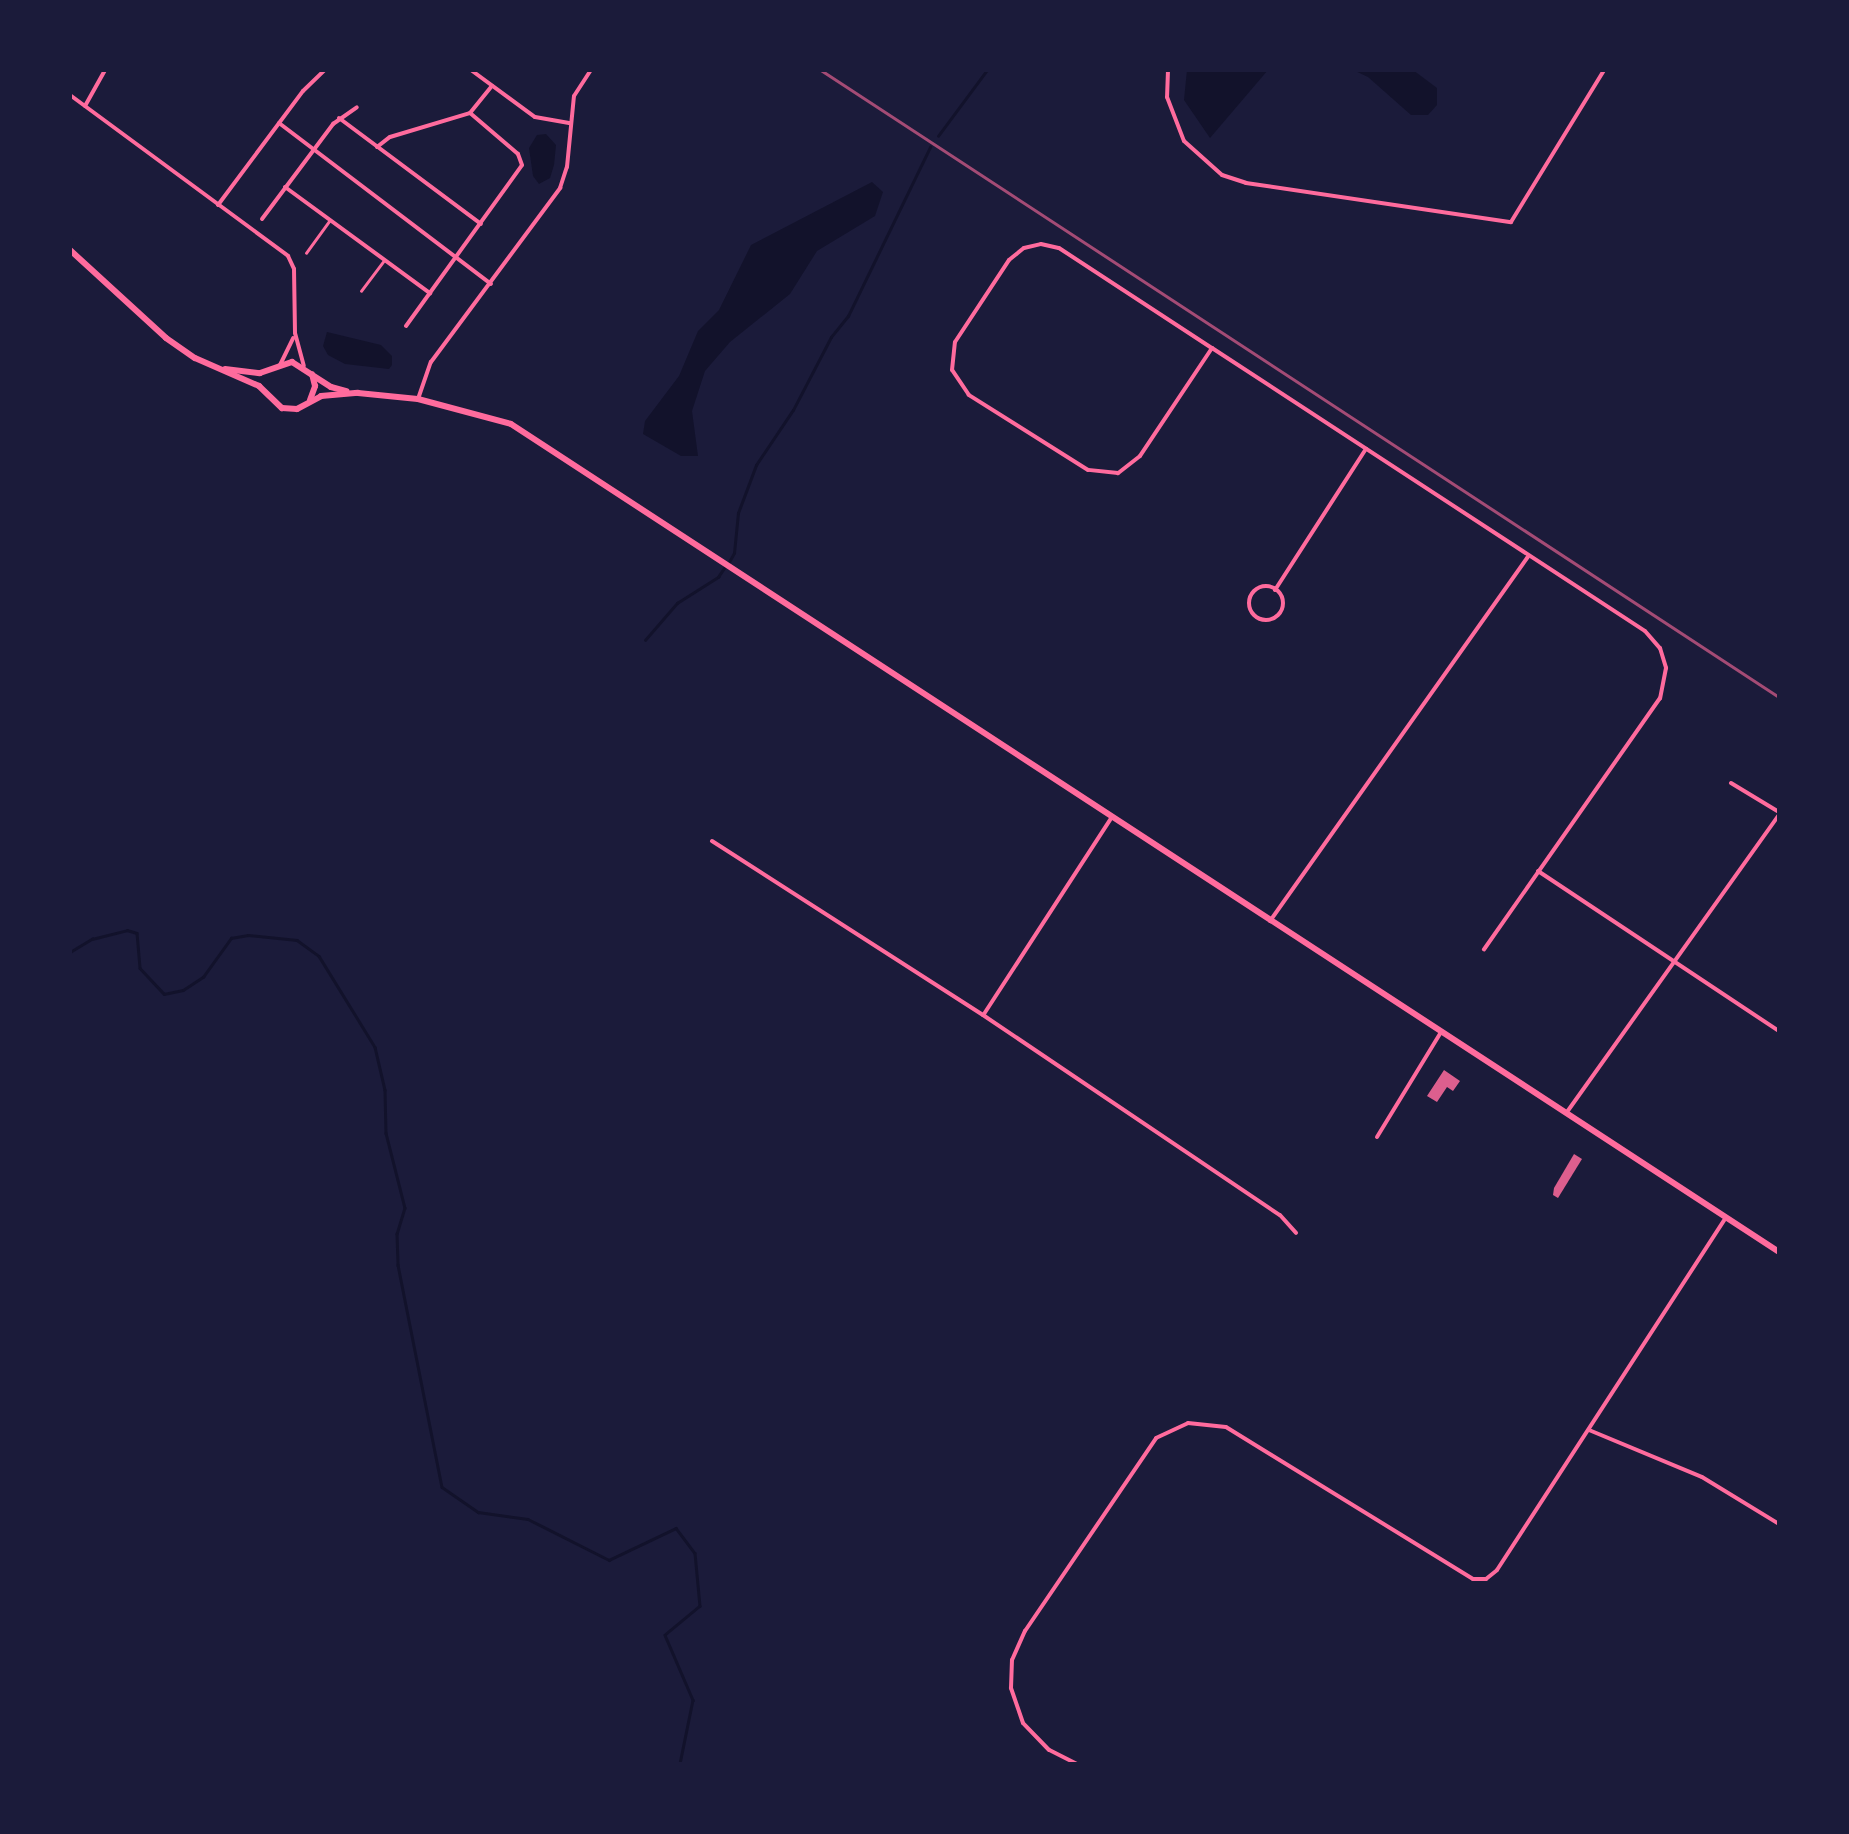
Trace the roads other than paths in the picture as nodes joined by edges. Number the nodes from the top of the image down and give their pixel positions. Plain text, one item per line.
1 (105, 70) edge
2 (325, 70) edge
3 (471, 70) edge
4 (591, 70) edge
5 (1168, 70) edge
6 (1604, 70) edge
7 (492, 86) junction
8 (70, 95) edge
9 (86, 106) junction
10 (357, 107) dead end
11 (470, 113) junction
12 (339, 118) junction
13 (570, 123) junction
14 (279, 124) junction
15 (377, 147) junction
16 (314, 150) junction
17 (286, 188) junction
18 (218, 205) junction
19 (262, 219) dead end
20 (330, 220) junction
21 (481, 224) junction
22 (70, 250) edge
23 (306, 253) dead end
24 (456, 258) junction
25 (385, 260) junction
26 (490, 284) junction
27 (361, 292) dead end
28 (430, 293) junction
29 (406, 326) dead end
30 (295, 333) junction
31 (1212, 348) junction
32 (214, 367) junction
33 (276, 367) junction
34 (307, 368) junction
35 (268, 392) junction
36 (358, 393) junction
37 (418, 399) junction
38 (310, 401) junction
39 (1366, 450) junction
40 (1529, 556) junction
41 (1275, 590) junction
42 (1731, 783) dead end
43 (1779, 814) edge
44 (1112, 817) junction
45 (712, 841) dead end
46 (1538, 871) junction
47 (1270, 920) junction
48 (1484, 949) dead end
49 (1674, 962) junction
50 (983, 1016) junction
51 (1779, 1031) edge
52 (1441, 1032) junction
53 (1566, 1113) junction
54 (1377, 1137) dead end
55 (1726, 1217) junction
56 (1296, 1233) dead end
57 (1779, 1252) edge
58 (1589, 1430) junction
59 (1779, 1524) edge
60 (1076, 1764) edge

1 - 9 street
2 - 14 street
3 - 7 street
4 - 13 street
5 - 6 street
7 - 11 street
7 - 13 street
8 - 9 street
9 - 18 street
10 - 12 street
11 - 15 street
11 - 21 street
12 - 15 street
12 - 16 street
13 - 26 street
14 - 16 street
14 - 18 street
15 - 21 street
16 - 17 street
16 - 24 street
17 - 19 street
17 - 20 street
18 - 30 street
20 - 23 lane
20 - 25 street
21 - 24 street
22 - 32 main road
24 - 26 street
24 - 28 street
25 - 27 lane
25 - 28 street
26 - 37 street
28 - 29 street
30 - 33 street
30 - 34 street
31 - 31 street
31 - 39 street
32 - 33 main road
32 - 35 main road
33 - 34 main road
33 - 35 main road
34 - 36 main road
34 - 38 main road
35 - 38 main road
36 - 37 main road
36 - 38 main road
37 - 44 main road
39 - 40 street
39 - 41 street
40 - 46 street
40 - 47 street
41 - 41 street
42 - 43 street
43 - 49 street
44 - 47 main road
44 - 50 street
45 - 50 street
46 - 48 street
46 - 49 street
47 - 52 main road
49 - 51 street
49 - 53 street
50 - 56 street
52 - 53 main road
52 - 54 street
53 - 55 main road
55 - 57 main road
55 - 58 street
58 - 59 street
58 - 60 street

